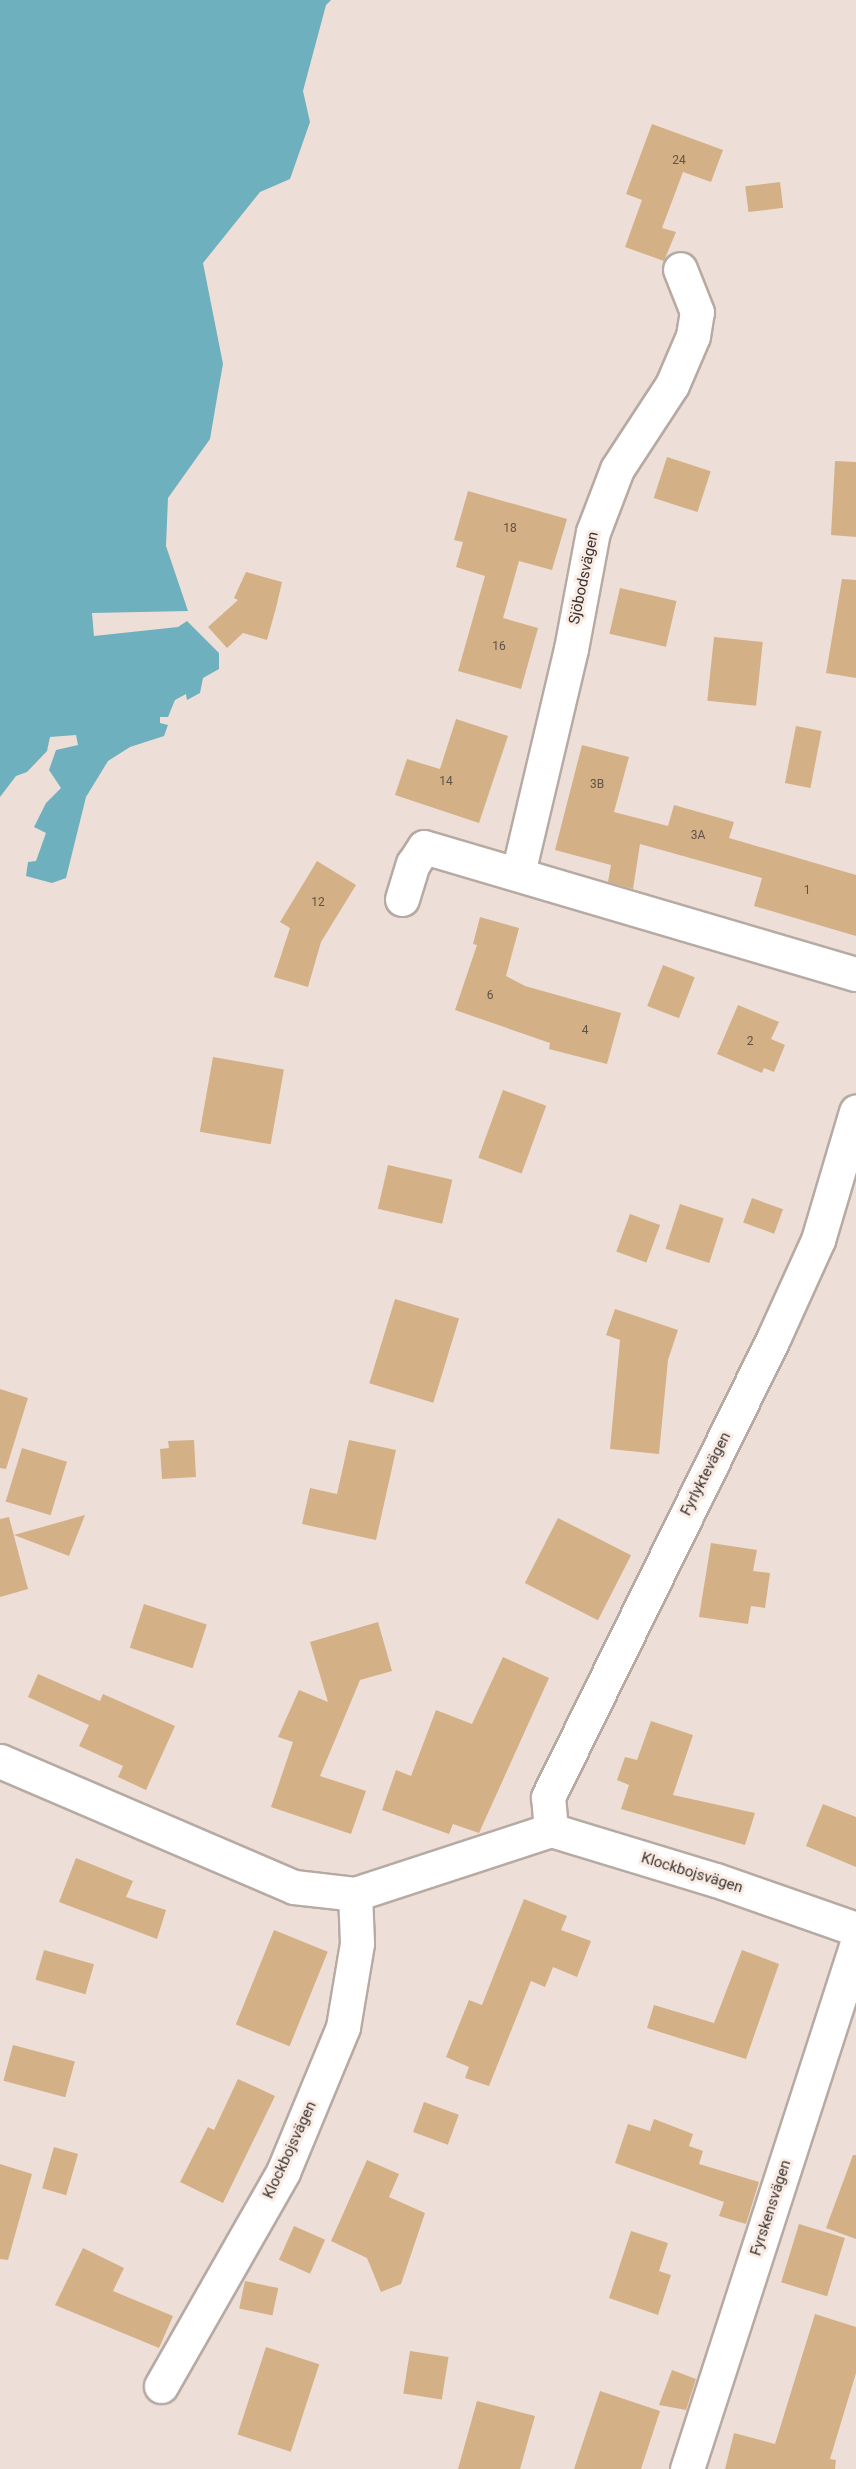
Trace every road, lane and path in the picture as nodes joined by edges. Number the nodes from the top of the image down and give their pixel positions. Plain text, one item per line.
1 (680, 269) dead end
2 (518, 873) junction
3 (402, 899) dead end
4 (856, 974) edge
5 (856, 1112) edge
6 (0, 1761) edge
7 (551, 1830) junction
8 (356, 1894) junction
9 (856, 1929) edge
10 (856, 1946) edge
11 (160, 2386) dead end
12 (687, 2469) edge

1 - 2 street, Sjöbodsvägen
2 - 3 street
2 - 4 street
5 - 7 street, Fyrlyktevägen
6 - 8 street
7 - 8 street
7 - 9 street, Klockbojsvägen
8 - 11 street, Klockbojsvägen
10 - 12 street, Fyrskensvägen

